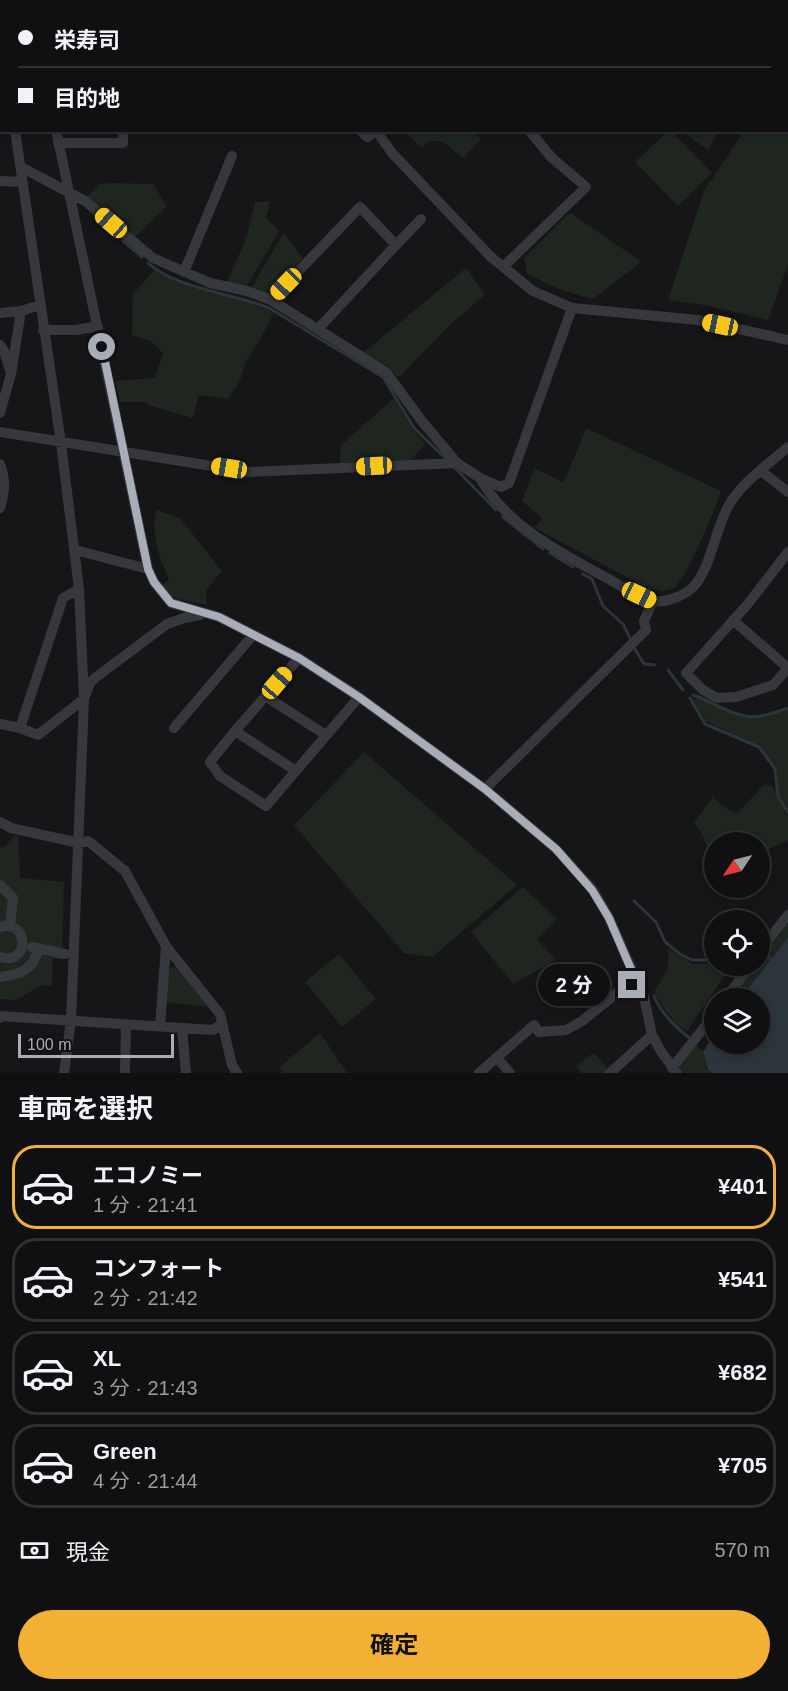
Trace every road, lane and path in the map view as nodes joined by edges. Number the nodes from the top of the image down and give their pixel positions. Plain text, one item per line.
1 (15, 132) edge
2 (56, 132) edge
3 (123, 132) edge
4 (362, 132) edge
5 (374, 132) edge
6 (377, 132) edge
7 (532, 132) edge
8 (58, 143) junction
9 (232, 156) dead end
10 (21, 167) junction
11 (0, 181) edge
12 (22, 182) junction
13 (69, 193) junction
14 (421, 219) dead end
15 (396, 245) junction
16 (503, 267) junction
17 (184, 272) junction
18 (271, 300) junction
19 (40, 305) junction
20 (572, 308) junction
21 (21, 311) junction
22 (0, 314) edge
23 (98, 326) junction
24 (318, 329) junction
25 (43, 330) junction
26 (788, 340) edge
27 (0, 345) edge
28 (11, 374) junction
29 (0, 413) edge
30 (0, 432) edge
31 (61, 443) junction
32 (788, 447) edge
33 (124, 451) junction
34 (457, 463) junction
35 (0, 464) edge
36 (761, 471) junction
37 (480, 478) junction
38 (788, 492) edge
39 (0, 508) edge
40 (75, 550) junction
41 (788, 552) edge
42 (148, 569) junction
43 (79, 589) junction
44 (653, 601) junction
45 (204, 614) junction
46 (733, 620) junction
47 (253, 634) junction
48 (299, 658) junction
49 (788, 668) edge
50 (265, 696) junction
51 (359, 697) junction
52 (84, 699) junction
53 (0, 724) edge
54 (20, 728) junction
55 (174, 728) dead end
56 (235, 731) junction
57 (326, 735) junction
58 (296, 771) junction
59 (485, 789) junction
60 (0, 822) edge
61 (79, 843) junction
62 (0, 885) edge
63 (0, 896) edge
64 (13, 898) junction
65 (788, 915) edge
66 (5, 927) edge
67 (770, 938) edge
68 (23, 945) junction
69 (166, 946) junction
70 (38, 948) junction
71 (65, 954) dead end
72 (0, 957) edge
73 (0, 977) edge
74 (637, 983) junction
75 (0, 1018) edge
76 (71, 1020) junction
77 (222, 1024) junction
78 (126, 1025) junction
79 (160, 1026) junction
80 (182, 1028) junction
81 (704, 1029) edge
82 (652, 1035) junction
83 (497, 1059) junction
84 (675, 1071) edge
85 (64, 1073) edge
86 (125, 1073) edge
87 (186, 1073) edge
88 (237, 1073) edge
89 (479, 1073) edge
90 (510, 1073) edge
91 (610, 1073) edge

1 - 10 street
2 - 8 street
3 - 8 street
4 - 5 street
6 - 16 street
7 - 16 street
8 - 13 street
9 - 17 street
10 - 12 street
10 - 13 street
11 - 12 street
12 - 19 street
13 - 17 street
13 - 23 street
14 - 15 street
15 - 18 street
15 - 24 street
16 - 20 street
17 - 18 street
18 - 24 street
19 - 21 street
19 - 25 street
20 - 26 street
20 - 37 street
21 - 22 street
21 - 28 street
23 - 25 street
23 - 33 street
24 - 34 street
25 - 31 street
27 - 28 street
28 - 29 street
30 - 31 street
31 - 33 street
31 - 40 street
32 - 36 street
33 - 34 street
33 - 42 street
34 - 37 street
35 - 39 street
36 - 38 street
36 - 44 street
37 - 44 street
40 - 42 street
40 - 43 street
41 - 46 street
42 - 45 street
43 - 52 street
43 - 54 street
44 - 59 street
45 - 47 street
45 - 52 street
46 - 49 street
46 - 49 street
47 - 48 street
47 - 55 street
48 - 50 street
48 - 51 street
50 - 56 street
50 - 57 street
51 - 57 street
51 - 59 street
52 - 54 street
52 - 61 street
53 - 54 street
56 - 58 street
56 - 58 street
57 - 58 street
59 - 74 street
60 - 61 street
61 - 69 street
61 - 76 street
62 - 64 street
63 - 64 street
64 - 66 street
65 - 67 street
66 - 68 street
68 - 70 street
68 - 72 street
69 - 77 street
69 - 79 street
70 - 71 street
70 - 73 street
74 - 82 street
74 - 83 street
75 - 76 street
76 - 78 street
76 - 85 street
77 - 80 street
77 - 88 street
78 - 79 street
78 - 86 street
79 - 80 street
80 - 87 street
81 - 84 street
82 - 84 street
82 - 91 street
83 - 89 street
83 - 90 street

